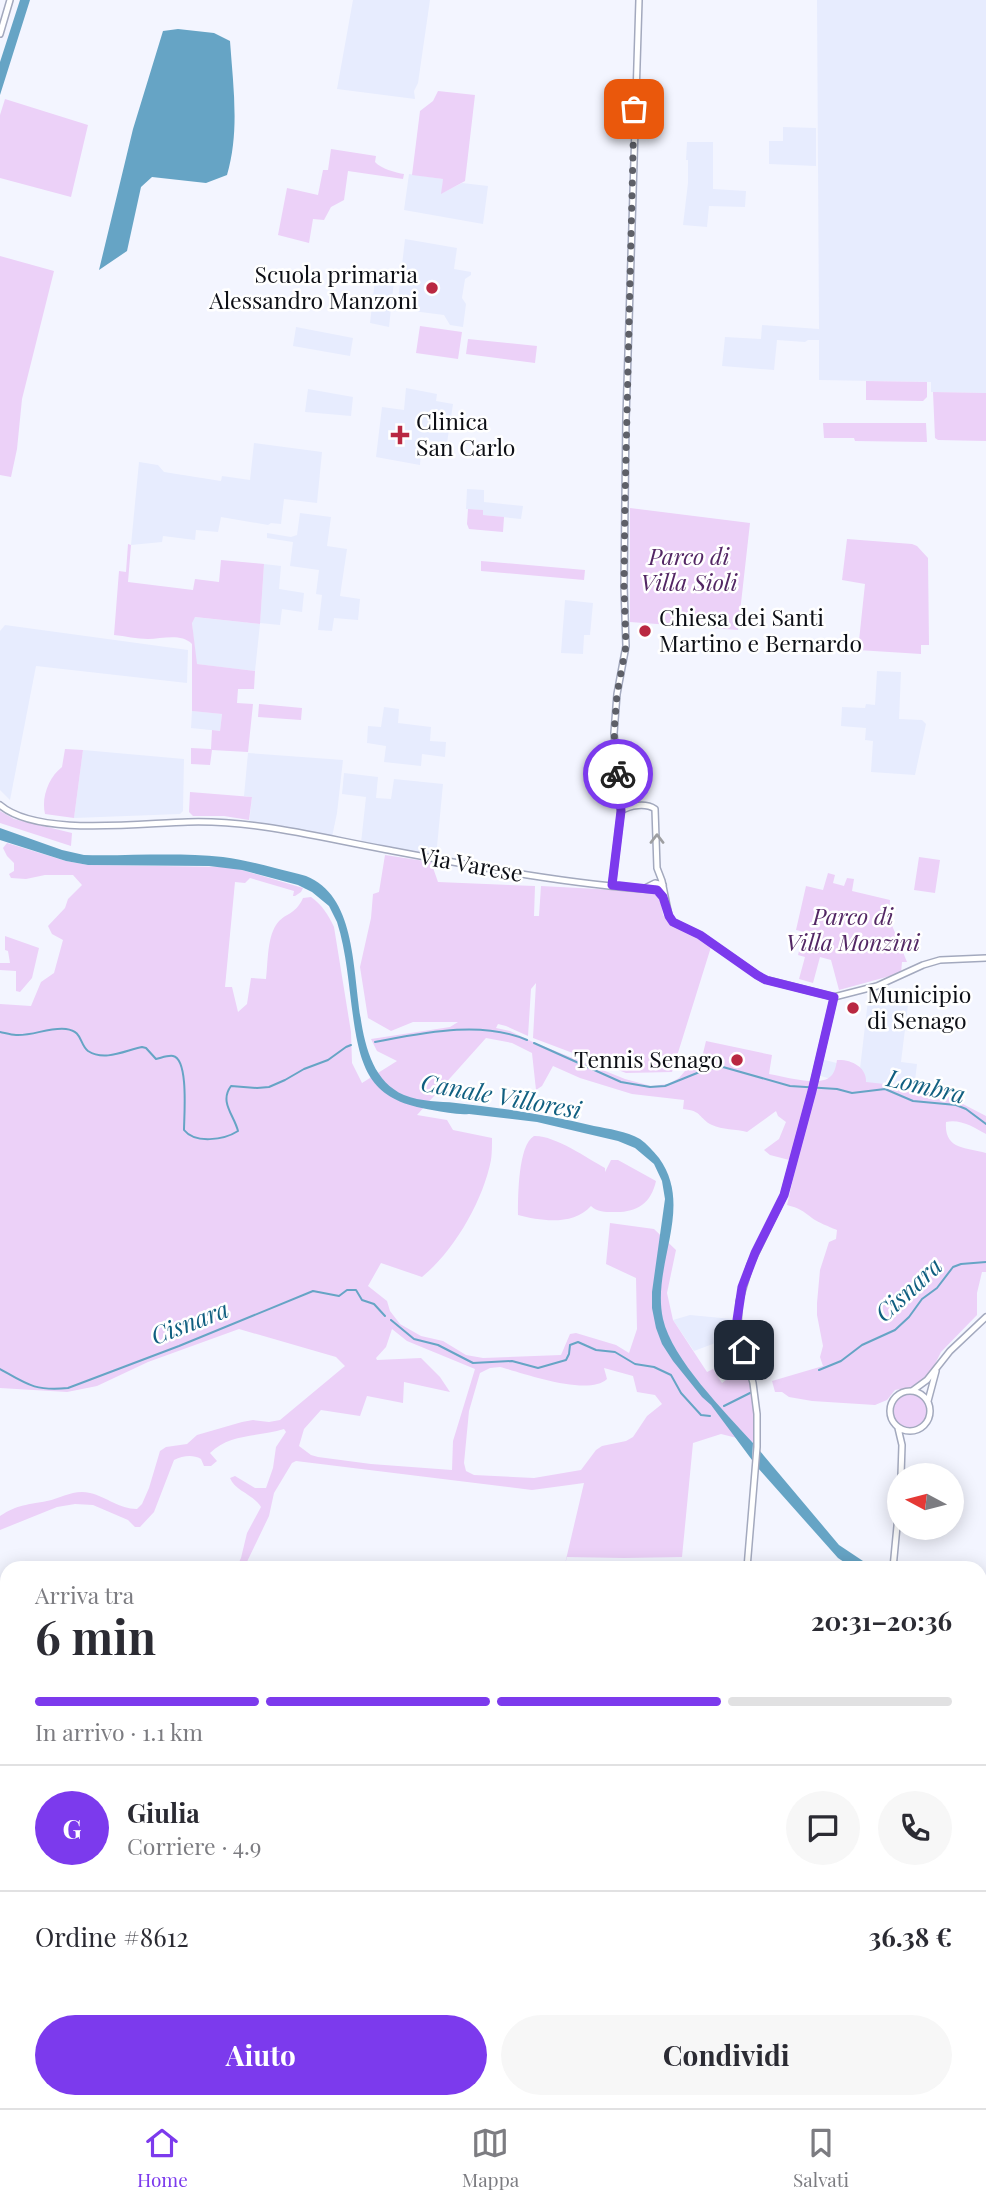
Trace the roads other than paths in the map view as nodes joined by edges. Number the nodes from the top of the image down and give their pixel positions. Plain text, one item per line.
1 (10, 0) edge
2 (639, 0) edge
3 (0, 34) edge
4 (623, 796) junction
5 (0, 805) edge
6 (631, 806) junction
7 (621, 811) junction
8 (612, 885) junction
9 (663, 885) junction
10 (645, 888) junction
11 (657, 890) junction
12 (664, 901) junction
13 (986, 958) edge
14 (834, 997) junction
15 (986, 1317) edge
16 (937, 1368) junction
17 (911, 1391) junction
18 (928, 1401) junction
19 (898, 1427) junction
20 (915, 1431) junction
21 (902, 1453) junction
22 (902, 1463) edge
23 (895, 1540) edge
24 (748, 1561) edge
25 (894, 1561) edge

1 - 3 street
2 - 4 street
4 - 6 street
4 - 7 street
5 - 8 street, Via Varese
6 - 7 street
9 -> 6 street
7 - 8 street
8 - 10 street, Via Varese
9 - 10 street
9 - 11 street
9 - 12 street
10 - 11 street
11 - 12 street
12 - 14 street
13 - 14 street
14 - 24 street
15 - 16 street
16 - 17 street
16 - 18 street
17 - 18 street
17 - 19 street
18 - 20 street
19 - 20 street
19 - 21 street
20 - 21 street
21 - 22 street
23 - 25 street

